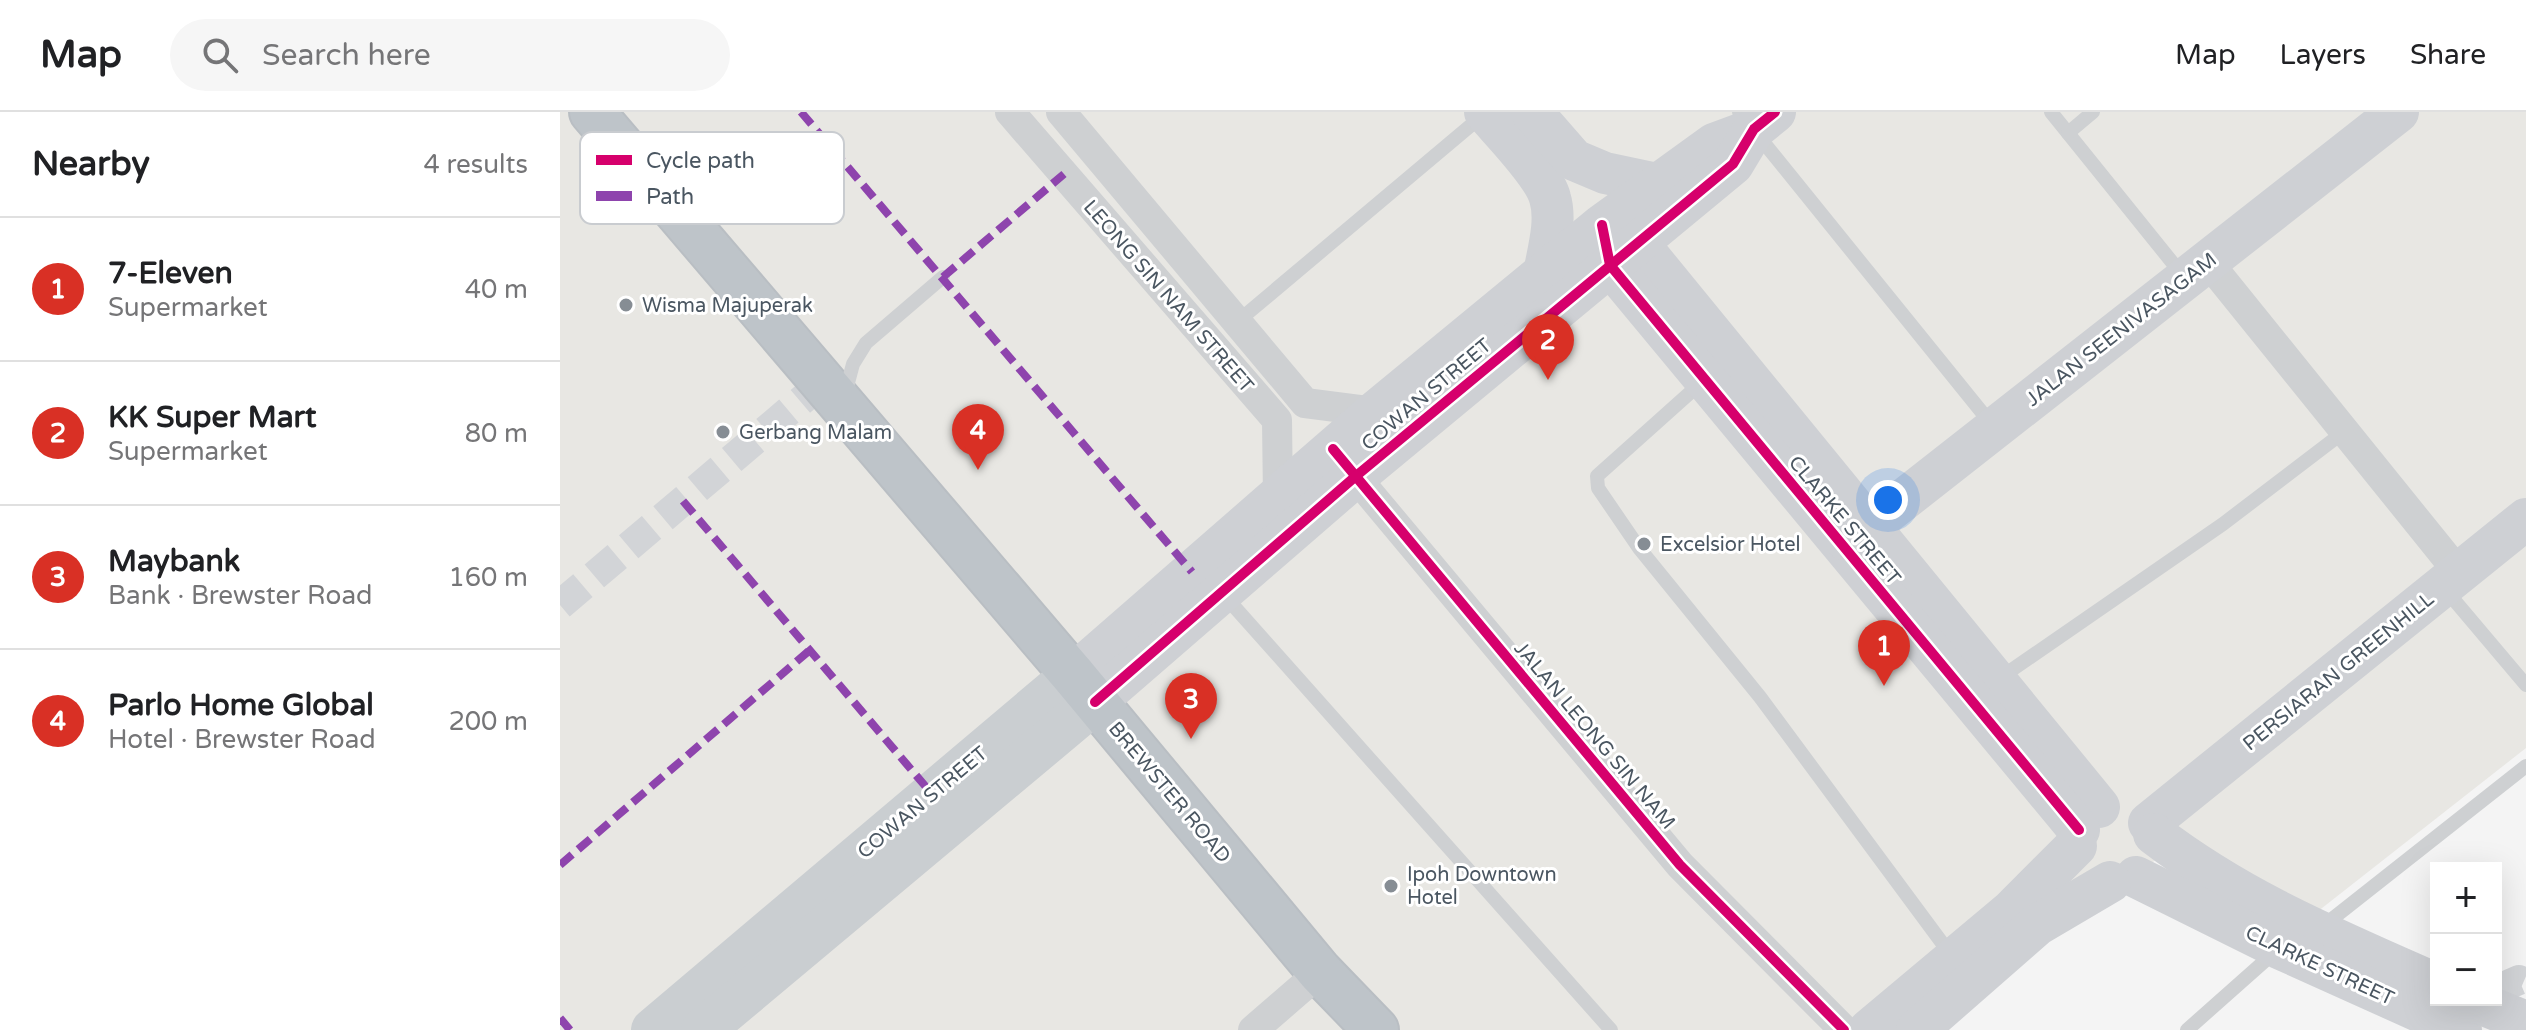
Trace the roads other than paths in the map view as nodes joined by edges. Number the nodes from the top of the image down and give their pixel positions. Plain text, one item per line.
1 (592, 112) edge
2 (1010, 112) edge
3 (1061, 112) edge
4 (1532, 112) edge
5 (2051, 112) edge
6 (2093, 112) edge
7 (2398, 112) edge
8 (1485, 113) edge
9 (1756, 118) edge
10 (609, 132) edge
11 (2068, 133) junction
12 (1657, 184) junction
13 (687, 224) edge
14 (1616, 244) junction
15 (2197, 270) junction
16 (1544, 274) junction
17 (943, 277) dead end
18 (1237, 322) junction
19 (1705, 380) junction
20 (842, 406) junction
21 (1375, 412) junction
22 (1994, 427) junction
23 (2345, 431) junction
24 (1344, 463) junction
25 (1278, 499) junction
26 (2526, 519) edge
27 (1856, 535) junction
28 (2451, 580) junction
29 (1221, 591) junction
30 (1996, 681) junction
31 (2526, 685) edge
32 (1084, 688) junction
33 (2526, 766) edge
34 (2085, 827) junction
35 (2152, 828) junction
36 (2123, 879) junction
37 (2317, 931) junction
38 (2279, 948) junction
39 (1954, 958) junction
40 (1320, 972) junction
41 (2430, 981) edge
42 (2487, 1006) edge
43 (2526, 1022) edge
44 (653, 1030) edge
45 (703, 1030) edge
46 (1253, 1030) edge
47 (1376, 1030) edge
48 (1611, 1030) edge
49 (1844, 1030) edge
50 (1869, 1030) edge
51 (1917, 1030) edge
52 (2187, 1030) edge
53 (2461, 1030) edge

1 - 10 highway, BREWSTER ROAD
2 - 25 street, LEONG SIN NAM STREET
3 - 18 street, LEONG SIN NAM STREET
4 - 12 street
5 - 11 lane
6 - 11 lane
7 - 15 street, JALAN SEENIVASAGAM
8 - 16 street
8 - 18 lane
9 - 12 street, COWAN STREET
9 - 14 street, COWAN STREET
9 - 22 lane
11 - 15 lane
12 - 14 street, COWAN STREET
13 - 20 highway, BREWSTER ROAD
14 - 16 street, COWAN STREET
14 - 19 street, CLARKE STREET
14 - 24 street, COWAN STREET
14 - 27 street, CLARKE STREET
15 - 22 street, JALAN SEENIVASAGAM
15 - 23 street
16 - 21 street, COWAN STREET
17 - 20 lane
18 - 21 street, LEONG SIN NAM STREET
19 - 27 street, CLARKE STREET
19 - 39 lane
20 - 32 highway, BREWSTER ROAD
21 - 24 street, COWAN STREET
22 - 27 street, JALAN SEENIVASAGAM
23 - 28 street
23 - 30 lane
24 - 25 street, COWAN STREET
24 - 29 street, COWAN STREET
24 - 49 street, JALAN LEONG SIN NAM
25 - 32 street, COWAN STREET
26 - 28 street, PERSIARAN GREENHILL
27 - 30 street, CLARKE STREET
27 - 34 street, CLARKE STREET
28 - 31 lane
28 - 35 street, PERSIARAN GREENHILL
29 - 32 street, COWAN STREET
29 - 48 lane
30 - 34 street, CLARKE STREET
32 - 40 highway, BREWSTER ROAD
32 - 44 main road, COWAN STREET
32 - 45 main road, COWAN STREET
33 - 37 lane
34 - 35 street
34 - 36 street
34 - 39 street
35 - 36 street
35 - 37 street, CLARKE STREET
36 - 38 street, CLARKE STREET
36 - 51 street
37 - 41 street, CLARKE STREET
38 - 52 lane
38 - 53 street, CLARKE STREET
39 - 50 street
40 - 46 street
40 - 47 highway, BREWSTER ROAD
42 - 43 street

